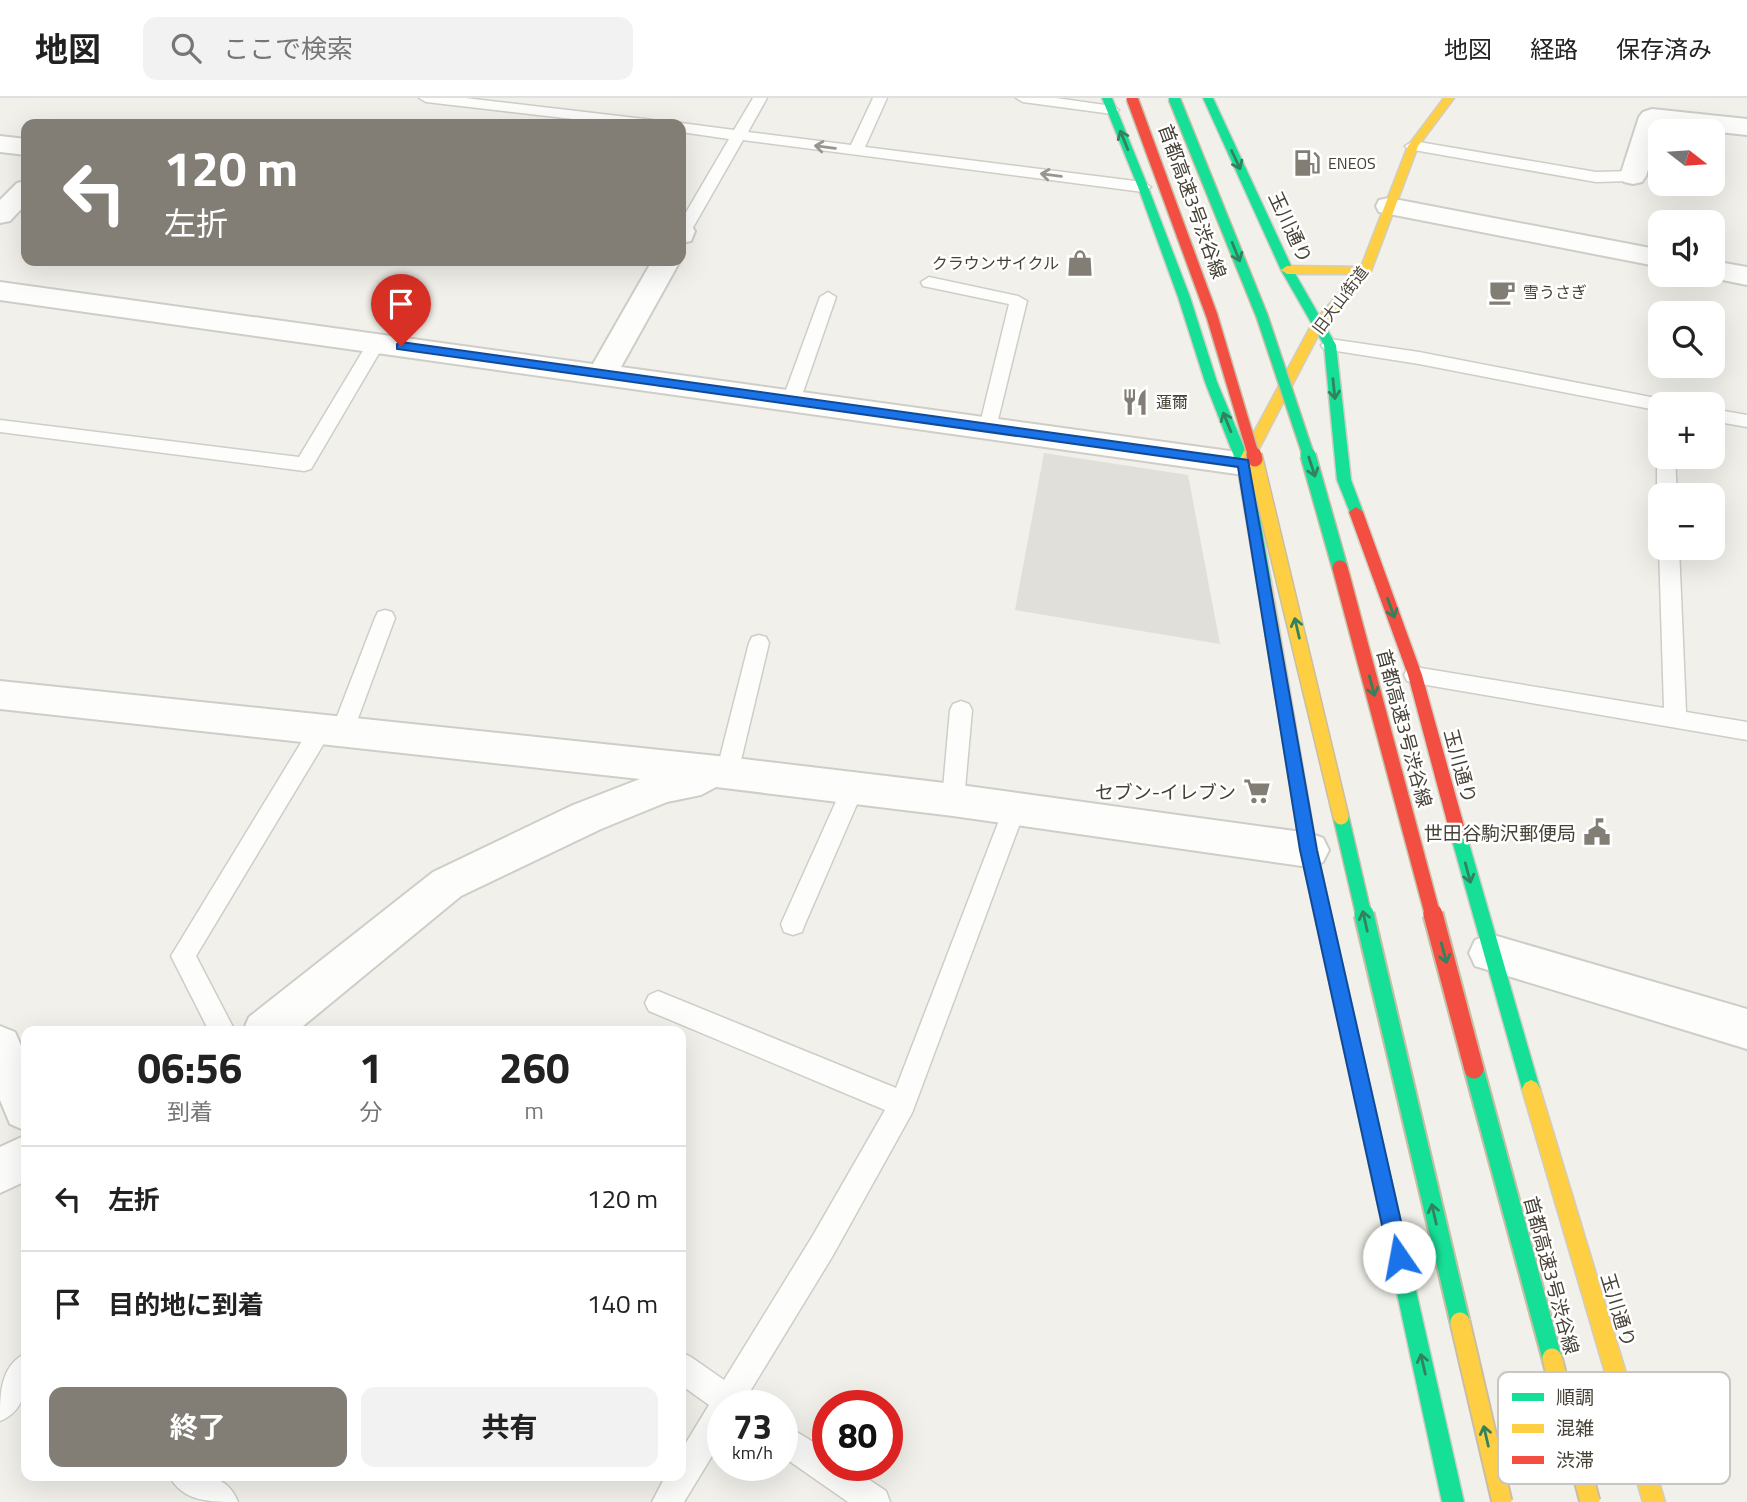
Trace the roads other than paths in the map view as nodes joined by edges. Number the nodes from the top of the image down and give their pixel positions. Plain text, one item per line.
1 (426, 98) edge
2 (760, 98) edge
3 (880, 98) edge
4 (1023, 98) edge
5 (1132, 98) edge
6 (1174, 98) edge
7 (1208, 98) edge
8 (1449, 98) edge
9 (1110, 104) edge
10 (579, 119) edge
11 (1747, 127) edge
12 (686, 129) edge
13 (736, 135) junction
14 (0, 144) edge
15 (1413, 146) junction
16 (21, 147) edge
17 (856, 151) junction
18 (1633, 176) joint
19 (1143, 187) junction
20 (21, 194) edge
21 (1389, 206) junction
22 (0, 215) edge
23 (686, 223) edge
24 (1648, 256) edge
25 (663, 266) edge
26 (1287, 270) junction
27 (1365, 271) junction
28 (1725, 272) edge
29 (1747, 276) edge
30 (929, 282) dead end
31 (0, 291) edge
32 (828, 297) dead end
33 (1318, 324) junction
34 (376, 343) junction
35 (1330, 345) junction
36 (603, 375) junction
37 (791, 401) junction
38 (1648, 402) edge
39 (1725, 417) edge
40 (1747, 421) edge
41 (0, 426) edge
42 (988, 428) junction
43 (1244, 464) junction
44 (1669, 560) edge
45 (385, 618) dead end
46 (759, 643) dead end
47 (1415, 675) junction
48 (0, 695) edge
49 (961, 710) dead end
50 (1675, 717) junction
51 (332, 730) junction
52 (1747, 731) edge
53 (727, 773) junction
54 (853, 788) junction
55 (953, 800) junction
56 (1014, 810) junction
57 (1309, 850) junction
58 (793, 924) dead end
59 (1490, 953) junction
60 (658, 1003) dead end
61 (219, 1026) edge
62 (270, 1026) edge
63 (1747, 1029) edge
64 (0, 1046) edge
65 (21, 1097) edge
66 (903, 1104) junction
67 (21, 1160) edge
68 (0, 1170) edge
69 (686, 1371) edge
70 (1555, 1372) edge
71 (1615, 1372) edge
72 (21, 1375) edge
73 (709, 1390) edge
74 (736, 1390) edge
75 (0, 1405) edge
76 (707, 1437) edge
77 (798, 1449) edge
78 (686, 1471) edge
79 (193, 1481) edge
80 (680, 1481) edge
81 (1585, 1484) edge
82 (1649, 1484) edge
83 (223, 1502) edge
84 (667, 1502) edge
85 (875, 1502) edge
86 (1453, 1502) edge
87 (1502, 1502) edge
88 (1590, 1502) edge
89 (1654, 1502) edge

1 - 10 lane
2 - 13 lane
3 - 17 lane
4 - 9 lane
87 -> 5 main road, 首都高速3号渋谷線, bridge
6 -> 70 main road, 首都高速3号渋谷線, bridge
7 -> 26 main road, 玉川通り
8 - 15 main road, 旧大山街道
19 -> 9 main road
11 - 18 street
12 - 13 lane
17 -> 13 lane
13 - 23 lane
14 - 16 street
15 - 18 lane
15 - 21 main road, 旧大山街道
19 -> 17 lane
43 -> 19 main road
20 - 22 street
21 - 24 street
21 - 27 main road, 旧大山街道
25 - 36 street
26 - 27 main road
26 - 33 main road, 玉川通り
27 - 33 main road, 旧大山街道
28 - 29 street
30 - 42 lane
31 - 34 street
32 - 37 lane
33 - 35 main road, 玉川通り
33 - 43 main road, 旧大山街道
34 - 36 street
34 - 41 lane
35 - 38 lane
35 -> 47 main road, 玉川通り
36 - 37 street
37 - 42 street
39 - 40 lane
42 - 43 street
43 - 57 main road
44 - 50 lane
45 - 51 lane
46 - 53 lane
47 - 50 lane
47 -> 59 main road, 玉川通り
48 - 51 street
49 - 55 lane
50 - 52 lane
51 - 53 street
51 - 61 lane
53 - 54 street
53 - 62 street
54 - 55 street
54 - 58 lane
55 - 56 street
56 - 57 street
56 - 66 lane
86 -> 57 main road
59 - 63 street
59 - 71 main road, 玉川通り
60 - 66 lane
64 - 65 street
66 - 74 lane
67 - 68 street
69 - 73 lane
72 - 75 lane
76 - 78 lane
77 - 85 lane
79 - 83 lane
80 - 84 lane
81 -> 88 main road, 首都高速3号渋谷線, bridge
82 - 89 main road, 玉川通り

